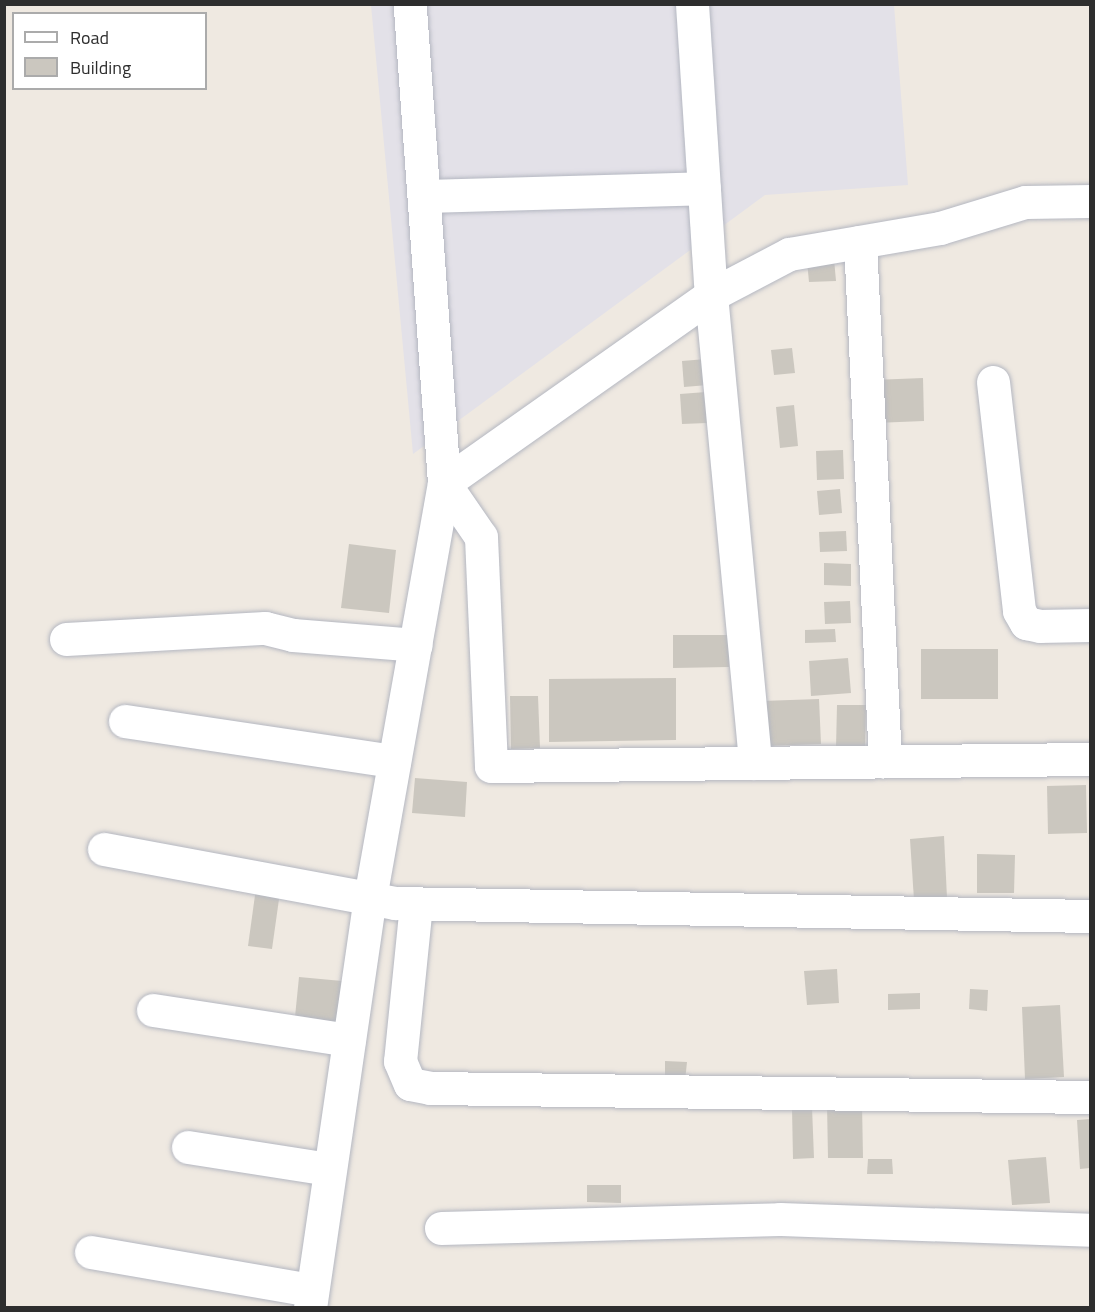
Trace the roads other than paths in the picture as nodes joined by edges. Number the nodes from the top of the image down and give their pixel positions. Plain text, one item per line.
1 (410, 4) edge
2 (692, 4) edge
3 (704, 188) junction
4 (424, 196) junction
5 (1090, 201) edge
6 (860, 242) junction
7 (711, 295) junction
8 (993, 382) dead end
9 (444, 483) junction
10 (1090, 625) edge
11 (66, 639) dead end
12 (416, 645) junction
13 (125, 721) dead end
14 (1090, 759) edge
15 (394, 761) junction
16 (885, 761) junction
17 (756, 763) junction
18 (104, 849) dead end
19 (370, 898) junction
20 (416, 904) junction
21 (1090, 916) edge
22 (153, 1010) dead end
23 (349, 1040) junction
24 (1090, 1096) edge
25 (188, 1147) dead end
26 (328, 1169) junction
27 (441, 1228) dead end
28 (1090, 1230) edge
29 (91, 1252) dead end
30 (311, 1299) edge

1 - 4 street
2 - 3 street
3 - 4 street
3 - 7 street
4 - 9 street
5 - 6 street
6 - 7 street
6 - 16 street
7 - 9 street
7 - 17 street
8 - 10 street
9 - 12 street
9 - 17 street
11 - 12 street
12 - 15 street
13 - 15 street
14 - 16 street
15 - 19 street
16 - 17 street
18 - 19 street
19 - 20 street
19 - 23 street
20 - 21 street
20 - 24 street
22 - 23 street
23 - 26 street
25 - 26 street
26 - 30 street
27 - 28 street
29 - 30 street

